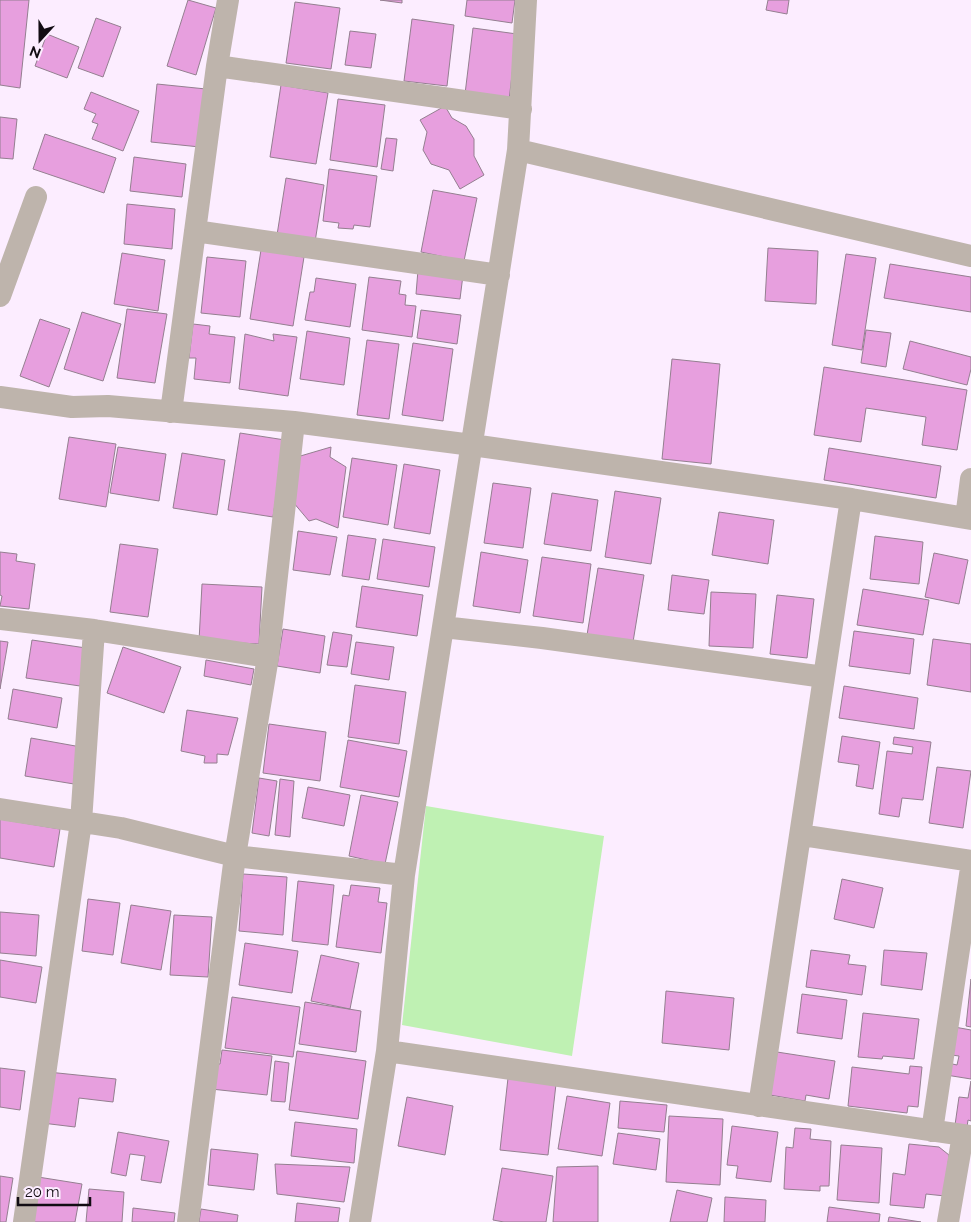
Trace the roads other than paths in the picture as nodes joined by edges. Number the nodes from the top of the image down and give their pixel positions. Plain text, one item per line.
1 (228, 0) edge
2 (526, 0) edge
3 (216, 66) junction
4 (521, 109) junction
5 (518, 150) junction
6 (36, 198) dead end
7 (195, 231) junction
8 (971, 256) edge
9 (499, 275) junction
10 (0, 296) edge
11 (0, 397) edge
12 (171, 412) junction
13 (294, 422) junction
14 (472, 445) junction
15 (971, 479) edge
16 (851, 499) junction
17 (969, 519) edge
18 (0, 619) edge
19 (443, 627) junction
20 (94, 630) junction
21 (268, 657) junction
22 (824, 677) junction
23 (0, 809) edge
24 (81, 822) junction
25 (800, 835) junction
26 (235, 856) junction
27 (971, 861) edge
28 (971, 868) edge
29 (404, 874) junction
30 (967, 919) edge
31 (387, 1051) junction
32 (759, 1106) junction
33 (932, 1131) junction
34 (967, 1136) edge
35 (24, 1222) edge
36 (188, 1222) edge
37 (362, 1222) edge
38 (948, 1222) edge

1 - 3 street
2 - 4 street
3 - 4 street
3 - 7 street
4 - 5 street
5 - 8 street
5 - 9 street
6 - 10 street
7 - 9 street
7 - 12 street
9 - 14 street
11 - 12 street
12 - 13 street
13 - 14 street
13 - 21 street
14 - 16 street
14 - 19 street
15 - 17 street
16 - 17 street
16 - 22 street
18 - 20 street
19 - 22 street
19 - 29 street
20 - 21 street
20 - 24 street
21 - 26 street
22 - 25 street
23 - 24 street
24 - 26 street
24 - 35 street
25 - 27 street
25 - 32 street
26 - 29 street
26 - 36 street
28 - 30 street
29 - 31 street
30 - 33 street
31 - 32 street
31 - 37 street
32 - 33 street
33 - 34 street
34 - 38 street

